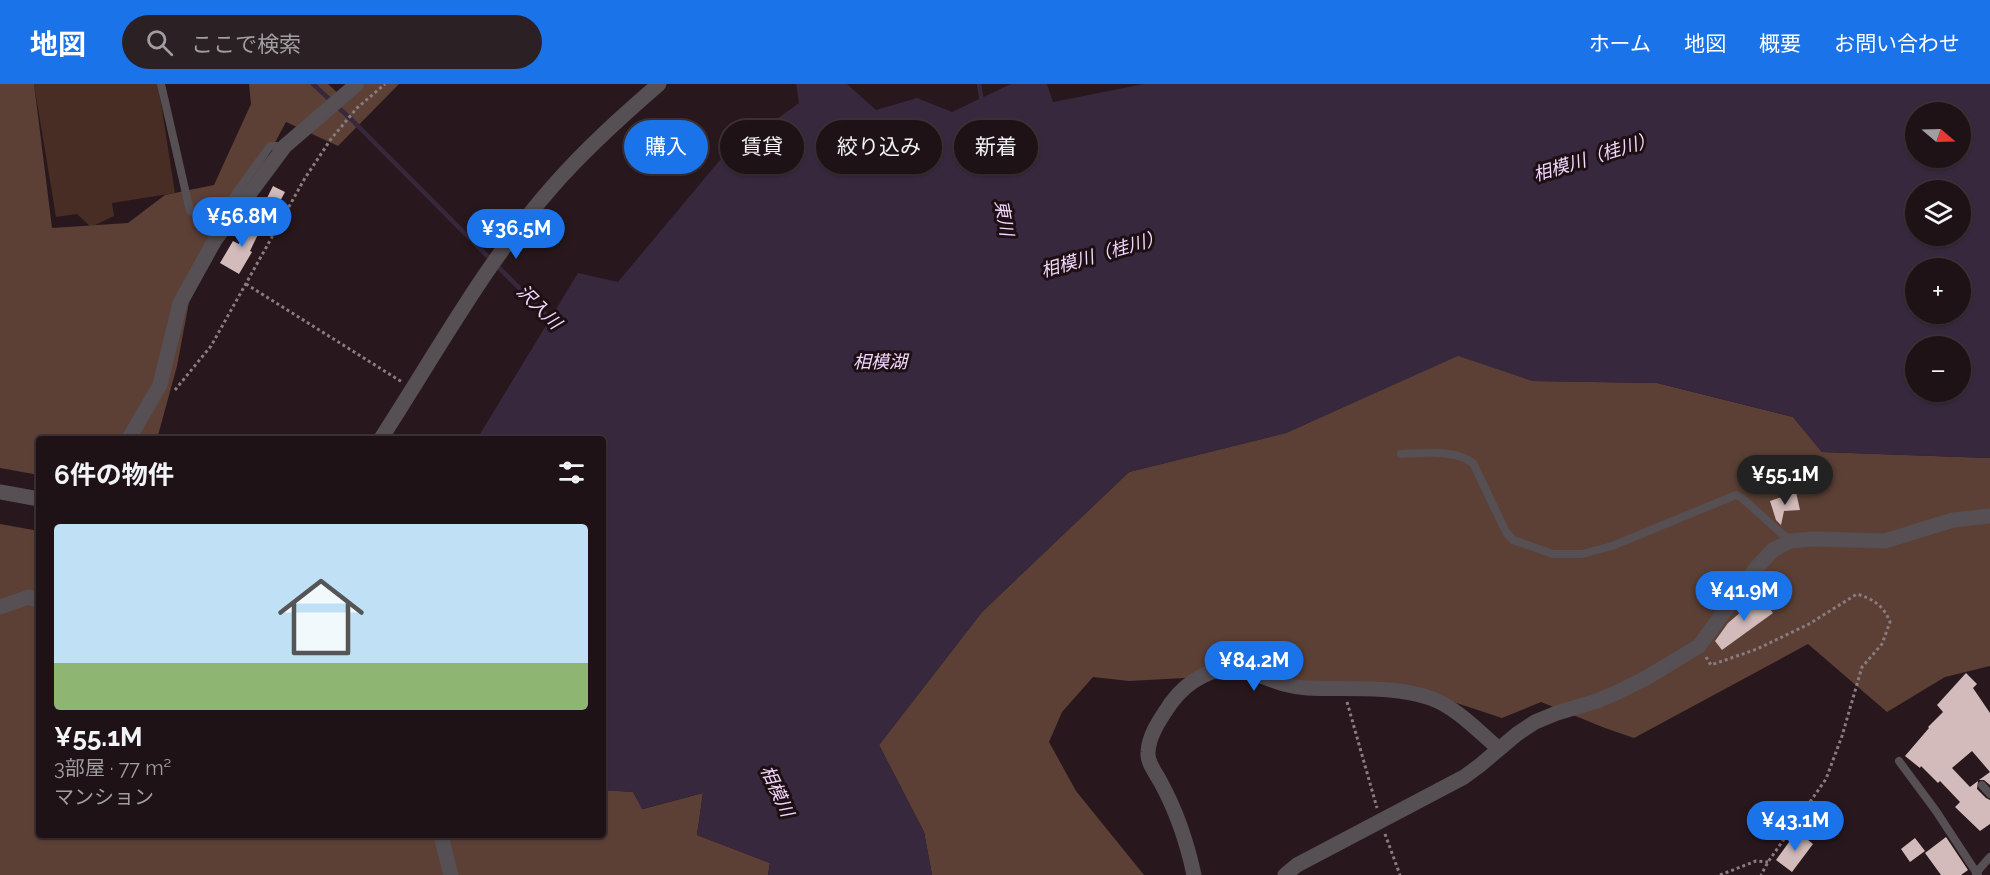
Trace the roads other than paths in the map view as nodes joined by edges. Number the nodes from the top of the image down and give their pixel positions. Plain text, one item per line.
1 (161, 84) edge
2 (357, 84) edge
3 (659, 84) edge
4 (285, 146) junction
5 (130, 436) edge
6 (383, 436) edge
7 (1401, 454) dead end
8 (0, 492) edge
9 (36, 498) edge
10 (1990, 516) edge
11 (1790, 541) junction
12 (36, 601) edge
13 (0, 607) edge
14 (1499, 749) junction
15 (1899, 761) dead end
16 (1982, 785) dead end
17 (1990, 794) edge
18 (442, 838) edge
19 (1990, 857) edge
20 (451, 874) edge
21 (1977, 874) edge
22 (1194, 875) edge
23 (1285, 875) edge

1 - 4 lane
2 - 4 street
3 - 6 street
4 - 5 street
7 - 11 lane
8 - 9 street
10 - 11 street
11 - 14 street
12 - 13 street
14 - 22 street
14 - 23 street
15 - 21 lane
16 - 17 lane
18 - 20 street
19 - 21 lane

